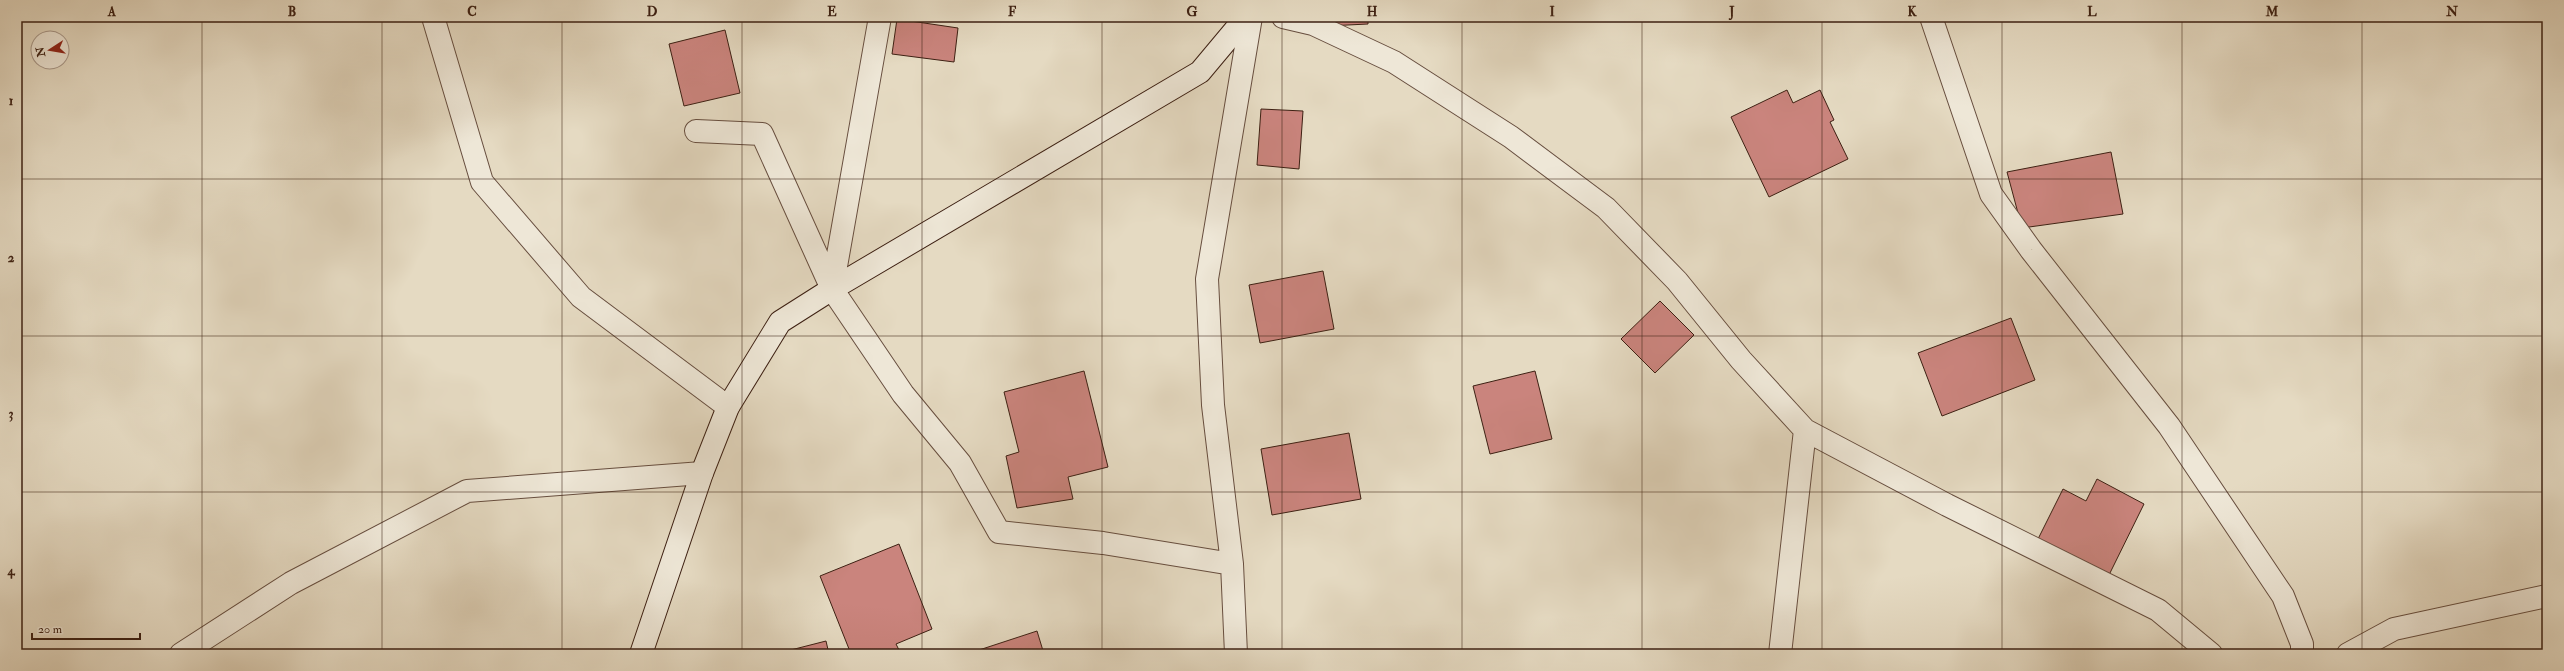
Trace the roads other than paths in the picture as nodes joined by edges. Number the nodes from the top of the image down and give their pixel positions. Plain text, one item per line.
1 (433, 17) edge
2 (880, 17) edge
3 (1246, 17) edge
4 (1251, 17) edge
5 (1283, 17) edge
6 (1930, 17) edge
7 (696, 131) dead end
8 (832, 289) junction
9 (728, 407) junction
10 (1805, 430) junction
11 (702, 473) junction
12 (1232, 564) junction
13 (2547, 596) edge
14 (181, 654) edge
15 (641, 654) edge
16 (1236, 654) edge
17 (1780, 654) edge
18 (2211, 654) edge
19 (2302, 654) edge
20 (2348, 654) edge

1 - 9 street
2 - 8 street
3 - 8 street
4 - 12 street
5 - 10 street
6 - 19 street
7 - 8 street
8 - 9 street
8 - 12 street
9 - 11 street
10 - 17 street
10 - 18 street
11 - 14 street
11 - 15 street
12 - 16 street
13 - 20 street

